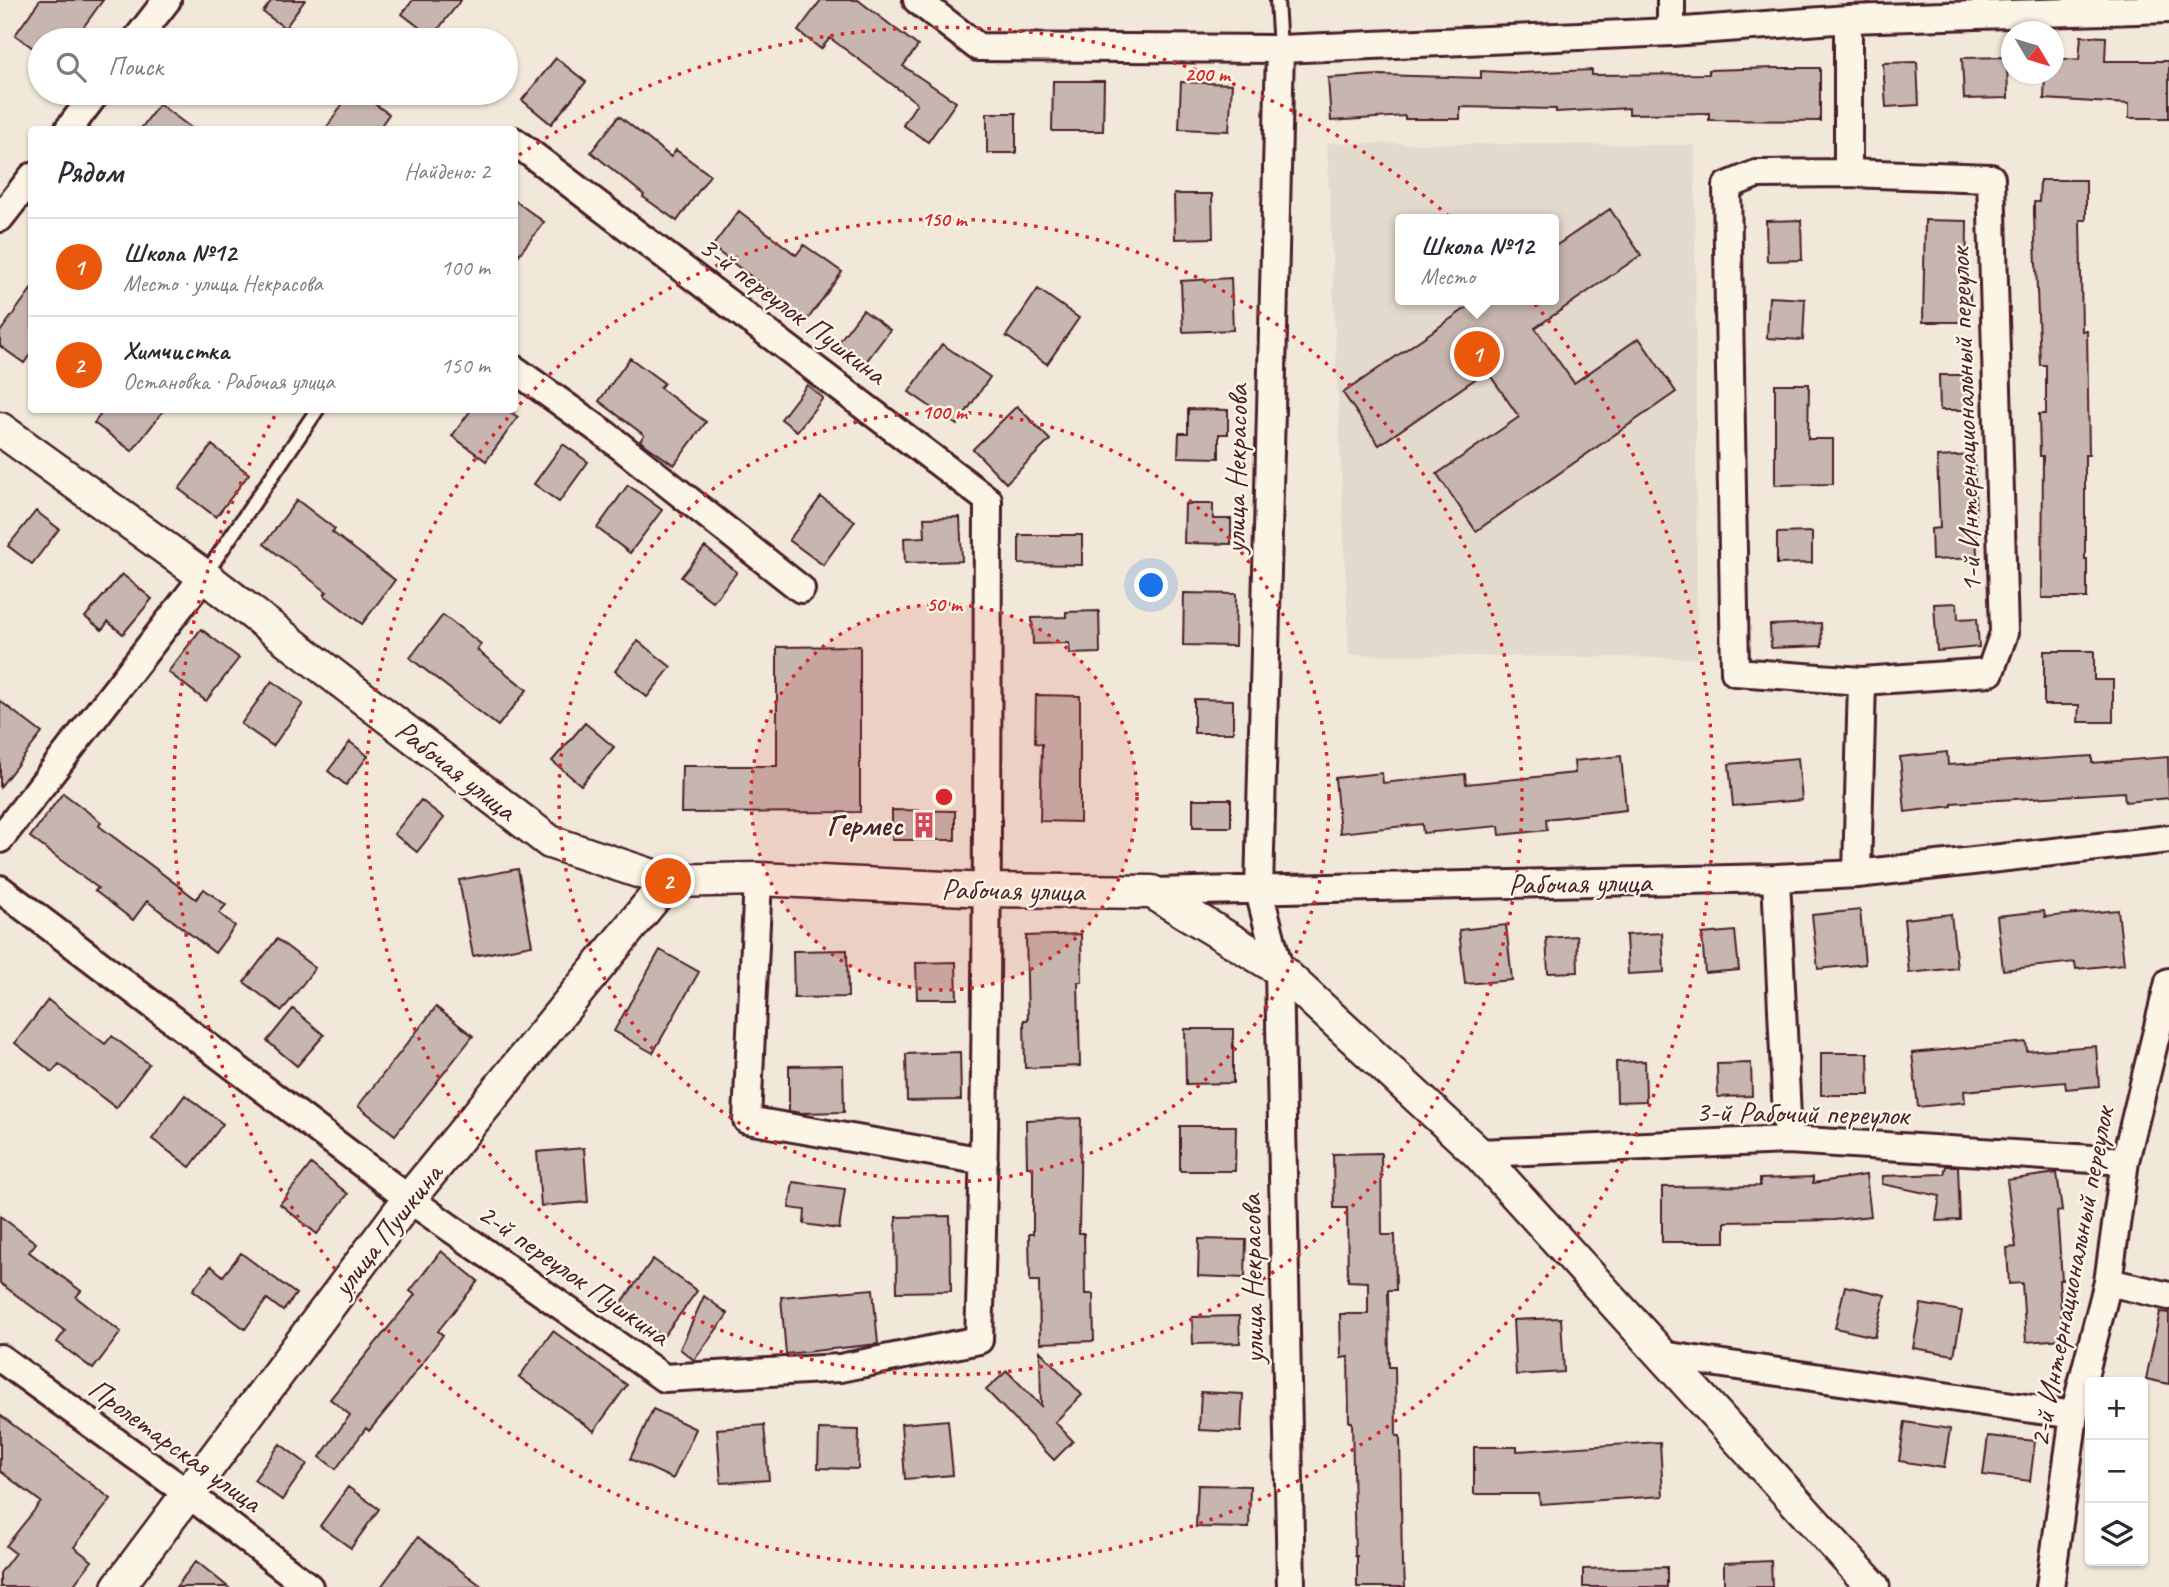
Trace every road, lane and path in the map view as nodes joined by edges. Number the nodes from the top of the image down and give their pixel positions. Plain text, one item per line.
1 (167, 0) edge
2 (917, 0) edge
3 (1277, 0) edge
4 (1671, 0) edge
5 (2169, 9) edge
6 (1848, 19) junction
7 (145, 28) edge
8 (1671, 32) junction
9 (1280, 48) junction
10 (87, 105) edge
11 (71, 126) edge
12 (518, 144) edge
13 (1848, 173) junction
14 (28, 182) edge
15 (0, 218) edge
16 (518, 372) edge
17 (315, 413) edge
18 (0, 429) edge
19 (204, 576) junction
20 (801, 589) dead end
21 (1862, 681) junction
22 (0, 839) edge
23 (2169, 839) edge
24 (1857, 874) junction
25 (1776, 878) junction
26 (758, 879) junction
27 (668, 881) junction
28 (0, 889) edge
29 (987, 890) junction
30 (1259, 891) junction
31 (1152, 892) junction
32 (1279, 969) junction
33 (2168, 996) edge
34 (1788, 1140) junction
35 (1478, 1153) junction
36 (984, 1161) junction
37 (2125, 1161) junction
38 (409, 1199) junction
39 (2108, 1282) junction
40 (2169, 1296) edge
41 (1662, 1355) junction
42 (0, 1358) edge
43 (2074, 1415) junction
44 (187, 1493) junction
45 (118, 1587) edge
46 (309, 1587) edge
47 (1291, 1587) edge
48 (1873, 1587) edge
49 (2050, 1587) edge

1 - 7 street
2 - 9 street
3 - 9 lane
4 - 8 street
5 - 6 street
6 - 8 street
6 - 13 street
8 - 9 street
9 - 30 street, улица Некрасова
10 - 11 street
12 - 29 street, 3-й переулок Пушкина
13 - 21 street, 1-й Интернациональный переулок
13 - 21 street, 1-й Интернациональный переулок
14 - 15 street
16 - 20 street
17 - 19 lane
18 - 19 street, Рабочая улица
19 - 22 street
19 - 27 street, Рабочая улица
21 - 24 street
23 - 24 street, Рабочая улица
24 - 25 street, Рабочая улица
25 - 30 street, Рабочая улица
25 - 34 street
26 - 27 street, Рабочая улица
26 - 29 street, Рабочая улица
26 - 36 street
27 - 38 street, улица Пушкина
28 - 38 street, 2-й переулок Пушкина
29 - 31 street, Рабочая улица
29 - 36 street, 2-й переулок Пушкина
30 - 31 street, Рабочая улица
30 - 32 street, улица Некрасова
31 - 32 street
32 - 35 street
32 - 47 street, улица Некрасова
33 - 37 street, 2-й Интернациональный переулок
34 - 35 street, 3-й Рабочий переулок
34 - 37 street, 3-й Рабочий переулок
35 - 41 street
36 - 38 street, 2-й переулок Пушкина
37 - 39 street, 2-й Интернациональный переулок
38 - 44 street, улица Пушкина
39 - 40 street
39 - 43 street, 2-й Интернациональный переулок
41 - 43 street
41 - 48 street
42 - 44 street, Пролетарская улица
43 - 49 street, 2-й Интернациональный переулок
44 - 45 street, улица Пушкина
44 - 46 street, Пролетарская улица

